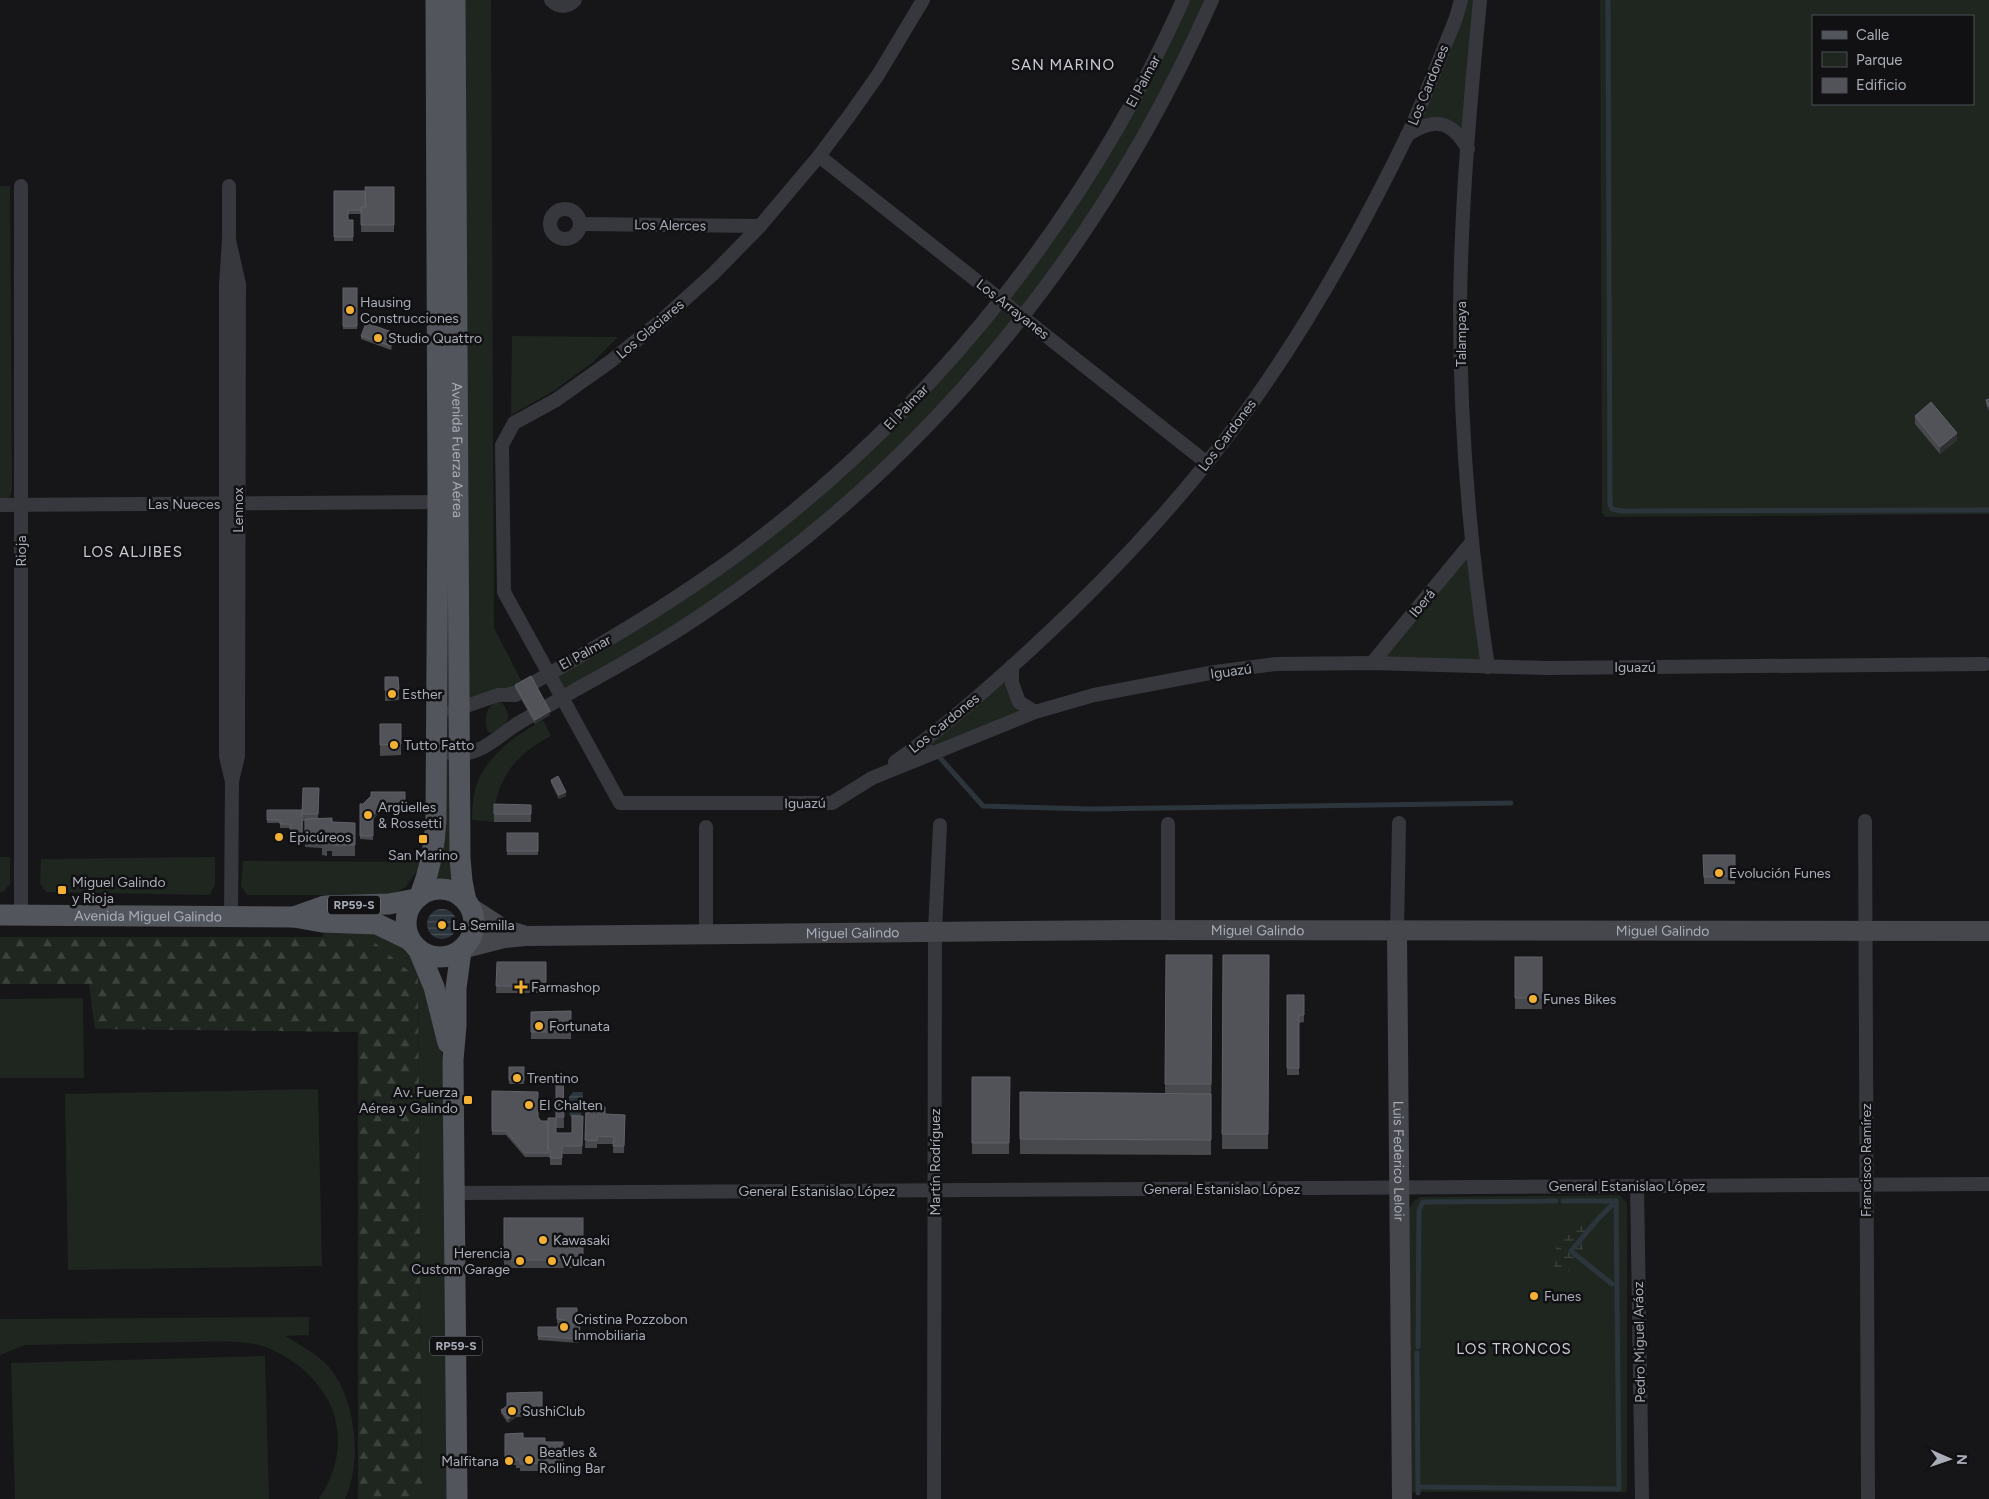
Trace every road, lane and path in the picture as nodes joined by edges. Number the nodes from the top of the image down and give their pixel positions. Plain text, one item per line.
1 (436, 0) edge
2 (455, 0) edge
3 (551, 0) edge
4 (575, 0) edge
5 (922, 0) edge
6 (1183, 0) edge
7 (1212, 0) edge
8 (1462, 0) edge
9 (1480, 0) edge
10 (446, 99) junction
11 (1407, 135) junction
12 (1468, 149) junction
13 (819, 156) junction
14 (21, 186) dead end
15 (228, 186) dead end
16 (580, 224) dead end
17 (760, 226) junction
18 (1001, 300) junction
19 (1023, 317) junction
20 (1207, 463) junction
21 (448, 502) junction
22 (232, 504) junction
23 (0, 505) edge
24 (21, 505) junction
25 (1471, 543) junction
26 (1372, 663) junction
27 (1988, 663) edge
28 (1012, 666) junction
29 (1488, 667) junction
30 (548, 672) junction
31 (507, 696) junction
32 (562, 697) junction
33 (459, 708) junction
34 (1035, 712) junction
35 (437, 715) junction
36 (521, 721) junction
37 (437, 749) junction
38 (459, 754) junction
39 (872, 778) junction
40 (1865, 821) dead end
41 (1399, 823) dead end
42 (1168, 824) dead end
43 (940, 826) dead end
44 (706, 827) dead end
45 (418, 897) junction
46 (469, 904) junction
47 (0, 915) edge
48 (21, 916) junction
49 (231, 917) junction
50 (294, 917) junction
51 (1168, 930) junction
52 (935, 931) junction
53 (1397, 931) junction
54 (1865, 931) junction
55 (1989, 931) edge
56 (706, 934) junction
57 (525, 936) junction
58 (415, 945) junction
59 (463, 950) junction
60 (453, 1057) junction
61 (1989, 1184) edge
62 (1866, 1185) junction
63 (1637, 1186) junction
64 (1400, 1188) junction
65 (935, 1190) junction
66 (454, 1194) junction
67 (458, 1499) edge
68 (934, 1499) edge
69 (1402, 1499) edge
70 (1642, 1499) edge
71 (1868, 1499) edge

1 - 10 main road, Avenida Fuerza Aérea
2 - 10 main road, Avenida Fuerza Aérea
3 - 4 street
5 - 13 street, Los Glaciares
6 - 18 street, El Palmar
7 - 19 street, El Palmar
8 - 11 street, Los Cardones
9 - 12 street, Talampaya
10 - 21 main road, Avenida Fuerza Aérea
11 - 12 street
11 - 20 street, Los Cardones
12 - 25 street, Talampaya
13 - 17 street, Los Glaciares
13 - 18 street, Los Arrayanes
14 - 24 street, Rioja
15 - 22 street, Lennox
16 - 17 street, Los Alerces
17 - 30 street, Los Glaciares
18 - 19 street, Los Arrayanes
18 - 30 street, El Palmar
19 - 20 street, Los Arrayanes
19 - 32 street, El Palmar
20 - 28 street, Los Cardones
21 - 22 street, Las Nueces
21 - 33 main road, Avenida Fuerza Aérea
21 - 35 main road, Avenida Fuerza Aérea
22 - 24 street, Las Nueces
22 - 49 street, Lennox
23 - 24 street, Las Nueces
24 - 48 street, Rioja
25 - 26 street, Iberá
25 - 29 street, Talampaya
26 - 29 street, Iguazú
26 - 34 street, Iguazú
27 - 29 street, Iguazú
28 - 34 street
28 - 39 street, Los Cardones
30 - 31 street, El Palmar
30 - 31 street, El Palmar
30 - 32 street, Los Glaciares
31 - 33 street, El Palmar
32 - 36 street, El Palmar
32 - 36 street, El Palmar
32 - 39 street, Iguazú
33 - 35 street, El Palmar
33 - 38 main road, Avenida Fuerza Aérea
34 - 39 street, Iguazú
35 - 37 main road, Avenida Fuerza Aérea
36 - 38 street, El Palmar
37 - 38 street
37 - 45 main road, Avenida Fuerza Aérea
38 - 46 main road, Avenida Fuerza Aérea
40 - 54 street, Francisco Ramírez
41 - 53 street, Luis Federico Leloir
42 - 51 street
43 - 52 street, Martín Rodríguez
44 - 56 street
45 - 46 main road, RP59-S
45 - 50 main road, Avenida Miguel Galindo / RP59-S
45 - 58 main road, Avenida Fuerza Aérea
46 - 57 main road, Miguel Galindo
46 - 59 main road, Avenida Fuerza Aérea / RP59-S
47 - 48 main road, Avenida Miguel Galindo / RP59-S
48 - 49 main road, Avenida Miguel Galindo / RP59-S
49 - 50 main road, Avenida Miguel Galindo / RP59-S
50 - 58 main road, Avenida Miguel Galindo / RP59-S
51 - 52 main road, Miguel Galindo
51 - 53 main road, Miguel Galindo
52 - 56 main road, Miguel Galindo
52 - 65 street, Martín Rodríguez
53 - 54 main road, Miguel Galindo
53 - 64 main road, Luis Federico Leloir
54 - 55 main road, Miguel Galindo
54 - 62 street, Francisco Ramírez
56 - 57 main road, Miguel Galindo
57 - 59 main road, Miguel Galindo
58 - 59 main road
58 - 60 main road, Avenida Fuerza Aérea / RP59-S
59 - 60 main road, Avenida Fuerza Aérea / RP59-S
60 - 66 main road, Avenida Fuerza Aérea / RP59-S
61 - 62 street, General Estanislao López
62 - 63 street, General Estanislao López
62 - 71 street, Francisco Ramírez
63 - 64 street, General Estanislao López
63 - 70 street, Pedro Miguel Aráoz
64 - 65 street, General Estanislao López
64 - 69 main road, Luis Federico Leloir
65 - 66 street, General Estanislao López
65 - 68 street, Martín Rodríguez
66 - 67 main road, Avenida Fuerza Aérea / RP59-S

